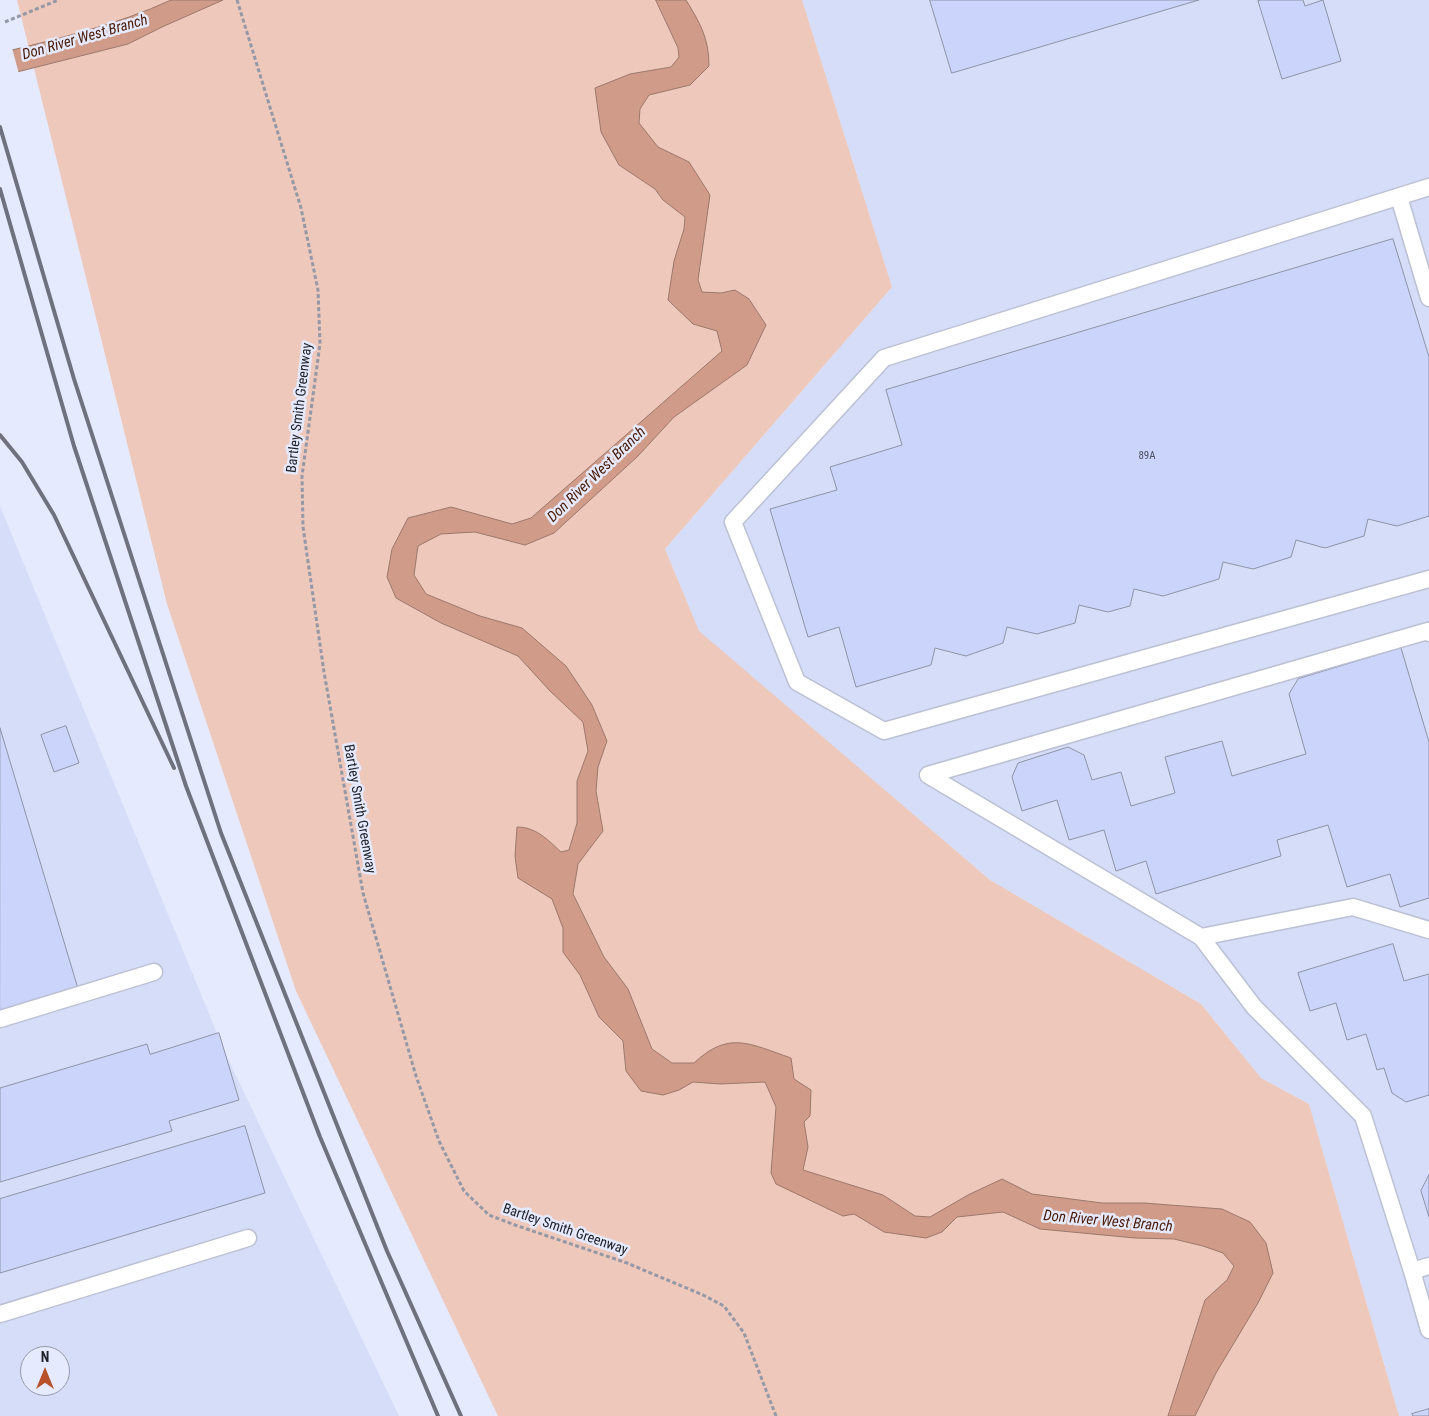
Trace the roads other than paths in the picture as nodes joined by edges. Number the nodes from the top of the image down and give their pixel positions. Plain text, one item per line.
1 (1429, 187) edge
2 (1399, 197) junction
3 (1429, 298) edge
4 (1429, 579) edge
5 (1429, 633) edge
6 (1429, 930) edge
7 (1200, 937) junction
8 (154, 972) dead end
9 (0, 1019) edge
10 (248, 1238) dead end
11 (1429, 1266) edge
12 (1412, 1271) junction
13 (0, 1314) edge
14 (1429, 1330) edge

1 - 2 lane
2 - 3 lane
2 - 4 lane
5 - 7 lane
6 - 7 lane
7 - 12 lane
8 - 9 lane
10 - 13 lane
11 - 12 lane
12 - 14 lane

